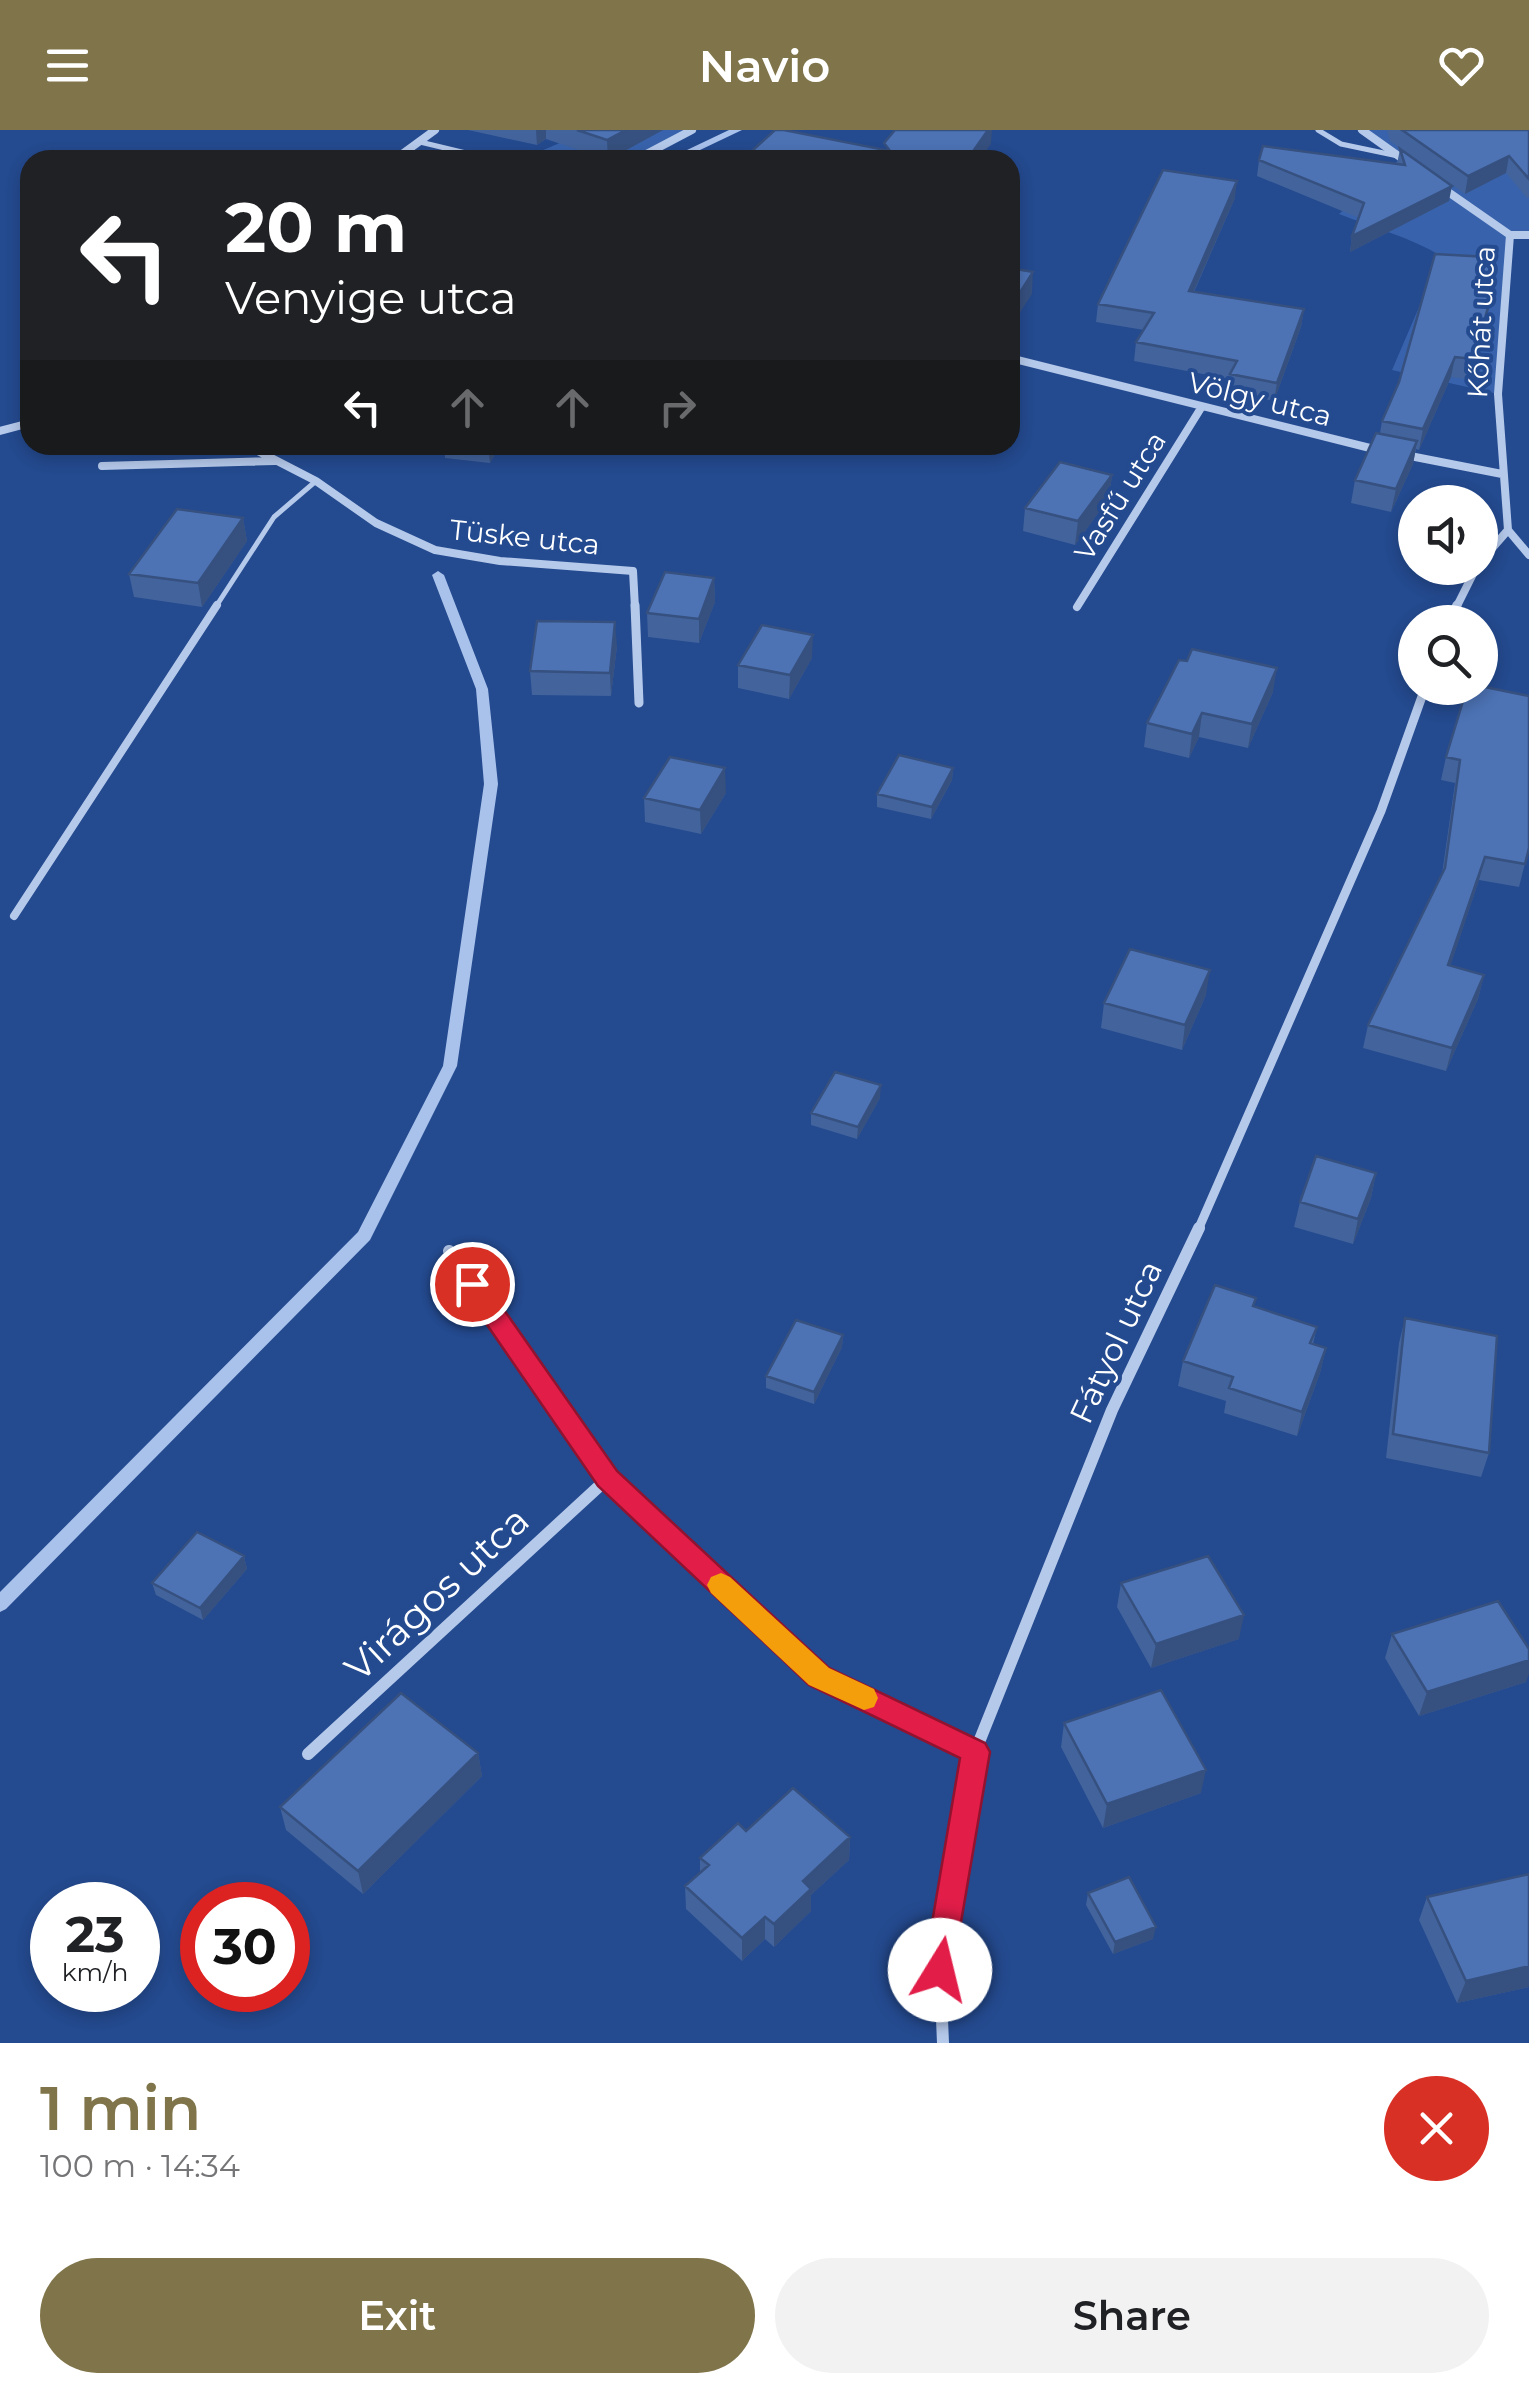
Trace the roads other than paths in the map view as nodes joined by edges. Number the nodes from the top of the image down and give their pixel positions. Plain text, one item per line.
1 (435, 130) edge
2 (692, 130) edge
3 (1318, 130) edge
4 (1362, 130) edge
5 (420, 142) junction
6 (408, 150) edge
7 (453, 150) edge
8 (655, 150) edge
9 (1398, 156) junction
10 (1416, 169) edge
11 (1432, 180) edge
12 (1510, 235) junction
13 (1529, 235) edge
14 (1020, 361) edge
15 (1201, 408) junction
16 (266, 455) edge
17 (276, 460) junction
18 (102, 466) dead end
19 (1502, 474) junction
20 (316, 481) junction
21 (1508, 530) junction
22 (1498, 542) edge
23 (1529, 555) edge
24 (1077, 607) dead end
25 (640, 703) dead end
26 (1419, 705) edge
27 (14, 916) dead end
28 (450, 1251) dead end
29 (607, 1478) junction
30 (975, 1752) junction
31 (308, 1754) dead end
32 (944, 2043) edge

1 - 5 street
2 - 8 street
3 - 9 lane
4 - 9 street
5 - 6 street
5 - 7 lane
9 - 10 street
11 - 12 street, Kőhát utca
12 - 13 street
12 - 19 street, Kőhát utca
14 - 15 street, Völgy utca
15 - 19 street, Völgy utca
15 - 24 street, Vasfű utca
16 - 17 street, Tüske utca
17 - 18 street
17 - 20 street, Tüske utca
19 - 21 street, Kőhát utca
20 - 25 street, Tüske utca
20 - 27 lane
21 - 22 street
21 - 23 street
26 - 30 street, Fátyol utca
28 - 29 street
29 - 30 street
29 - 31 street, Virágos utca
30 - 32 street, Fátyol utca

